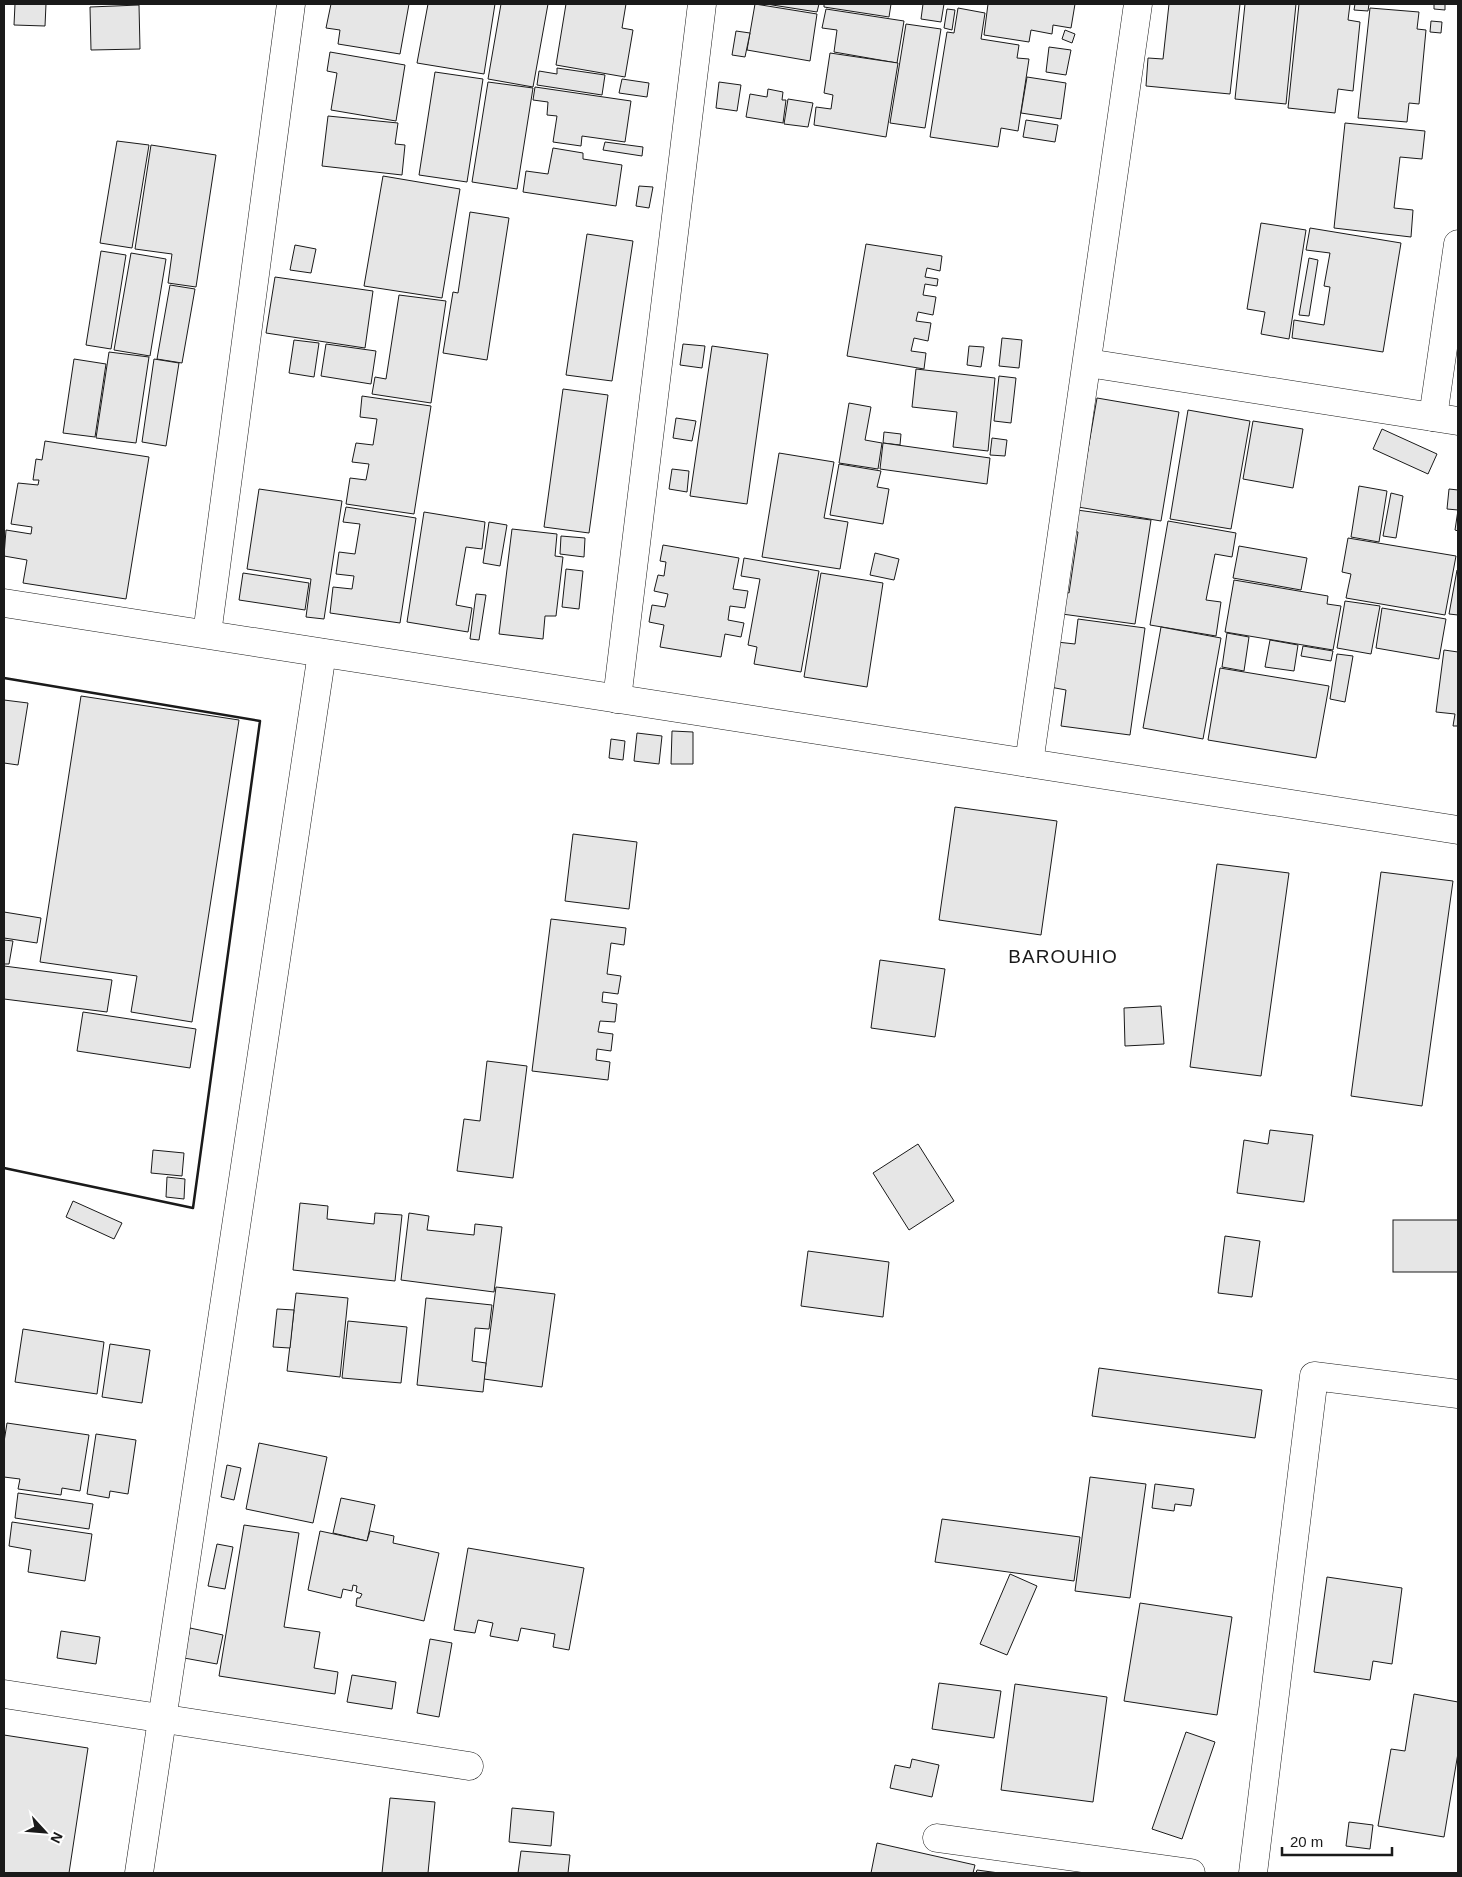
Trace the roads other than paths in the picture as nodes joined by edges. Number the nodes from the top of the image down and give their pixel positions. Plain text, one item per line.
1 (291, 4) edge
2 (702, 4) edge
3 (1138, 4) edge
4 (1458, 244) edge
5 (1088, 362) junction
6 (1446, 419) edge
7 (4, 603) edge
8 (207, 634) junction
9 (322, 653) junction
10 (617, 698) junction
11 (1029, 763) junction
12 (1458, 830) edge
13 (1458, 1394) edge
14 (4, 1694) edge
15 (162, 1719) junction
16 (469, 1766) dead end
17 (937, 1838) dead end
18 (139, 1873) edge
19 (1192, 1873) edge
20 (1253, 1873) edge

1 - 8 street
2 - 10 street
3 - 5 street
4 - 6 street
5 - 6 street
5 - 11 street
7 - 8 street
8 - 9 street
9 - 10 street
9 - 15 street
10 - 11 street
11 - 12 street
13 - 20 street
14 - 15 street
15 - 16 street
15 - 18 street
17 - 19 street

